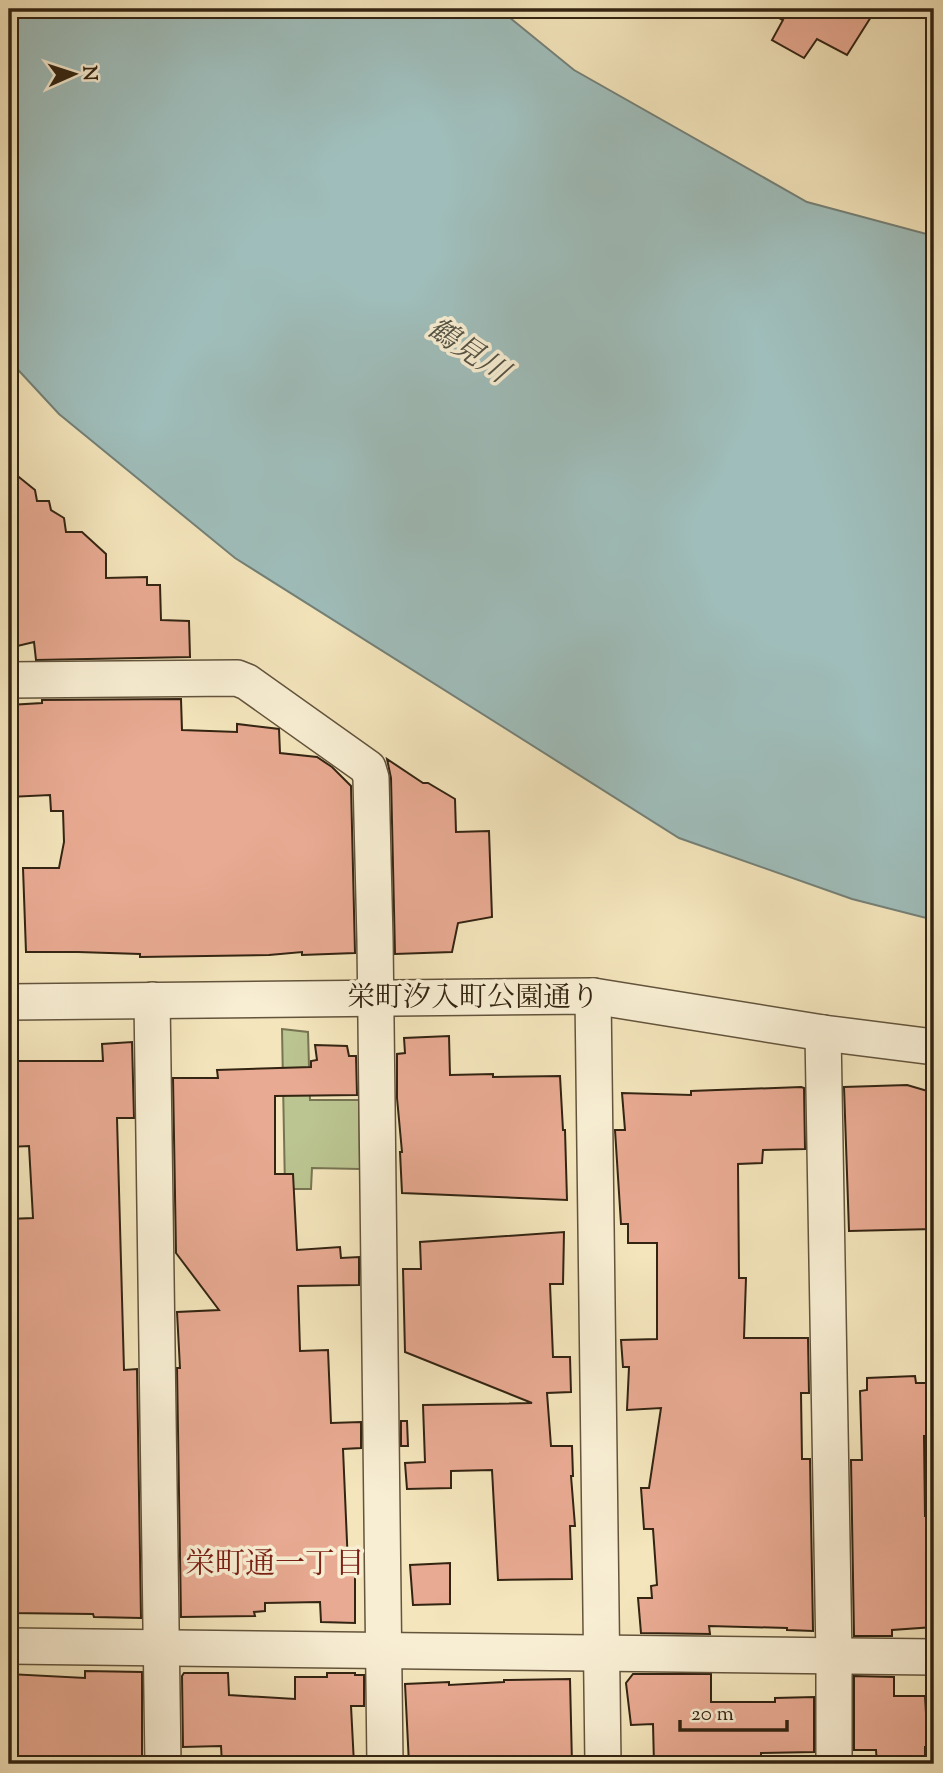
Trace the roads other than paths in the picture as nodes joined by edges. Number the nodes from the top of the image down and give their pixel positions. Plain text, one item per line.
1 (9, 680) edge
2 (593, 996) junction
3 (375, 998) junction
4 (152, 1000) junction
5 (9, 1002) edge
6 (823, 1033) junction
7 (934, 1046) edge
8 (9, 1646) edge
9 (162, 1648) junction
10 (383, 1651) junction
11 (601, 1653) junction
12 (834, 1656) junction
13 (934, 1657) edge
14 (163, 1764) edge
15 (385, 1764) edge
16 (603, 1764) edge
17 (834, 1764) edge

1 - 3 street
2 - 3 street, 栄町汐入町公園通り
2 - 6 street, 栄町汐入町公園通り
2 - 11 street
3 - 4 street, 栄町汐入町公園通り
3 - 10 street
4 - 5 street, 栄町汐入町公園通り
4 - 9 street
6 - 7 street, 栄町汐入町公園通り
6 - 12 street
8 - 9 street
9 - 10 street
9 - 14 street
10 - 11 street
10 - 15 street
11 - 12 street
11 - 16 street
12 - 13 street
12 - 17 street

